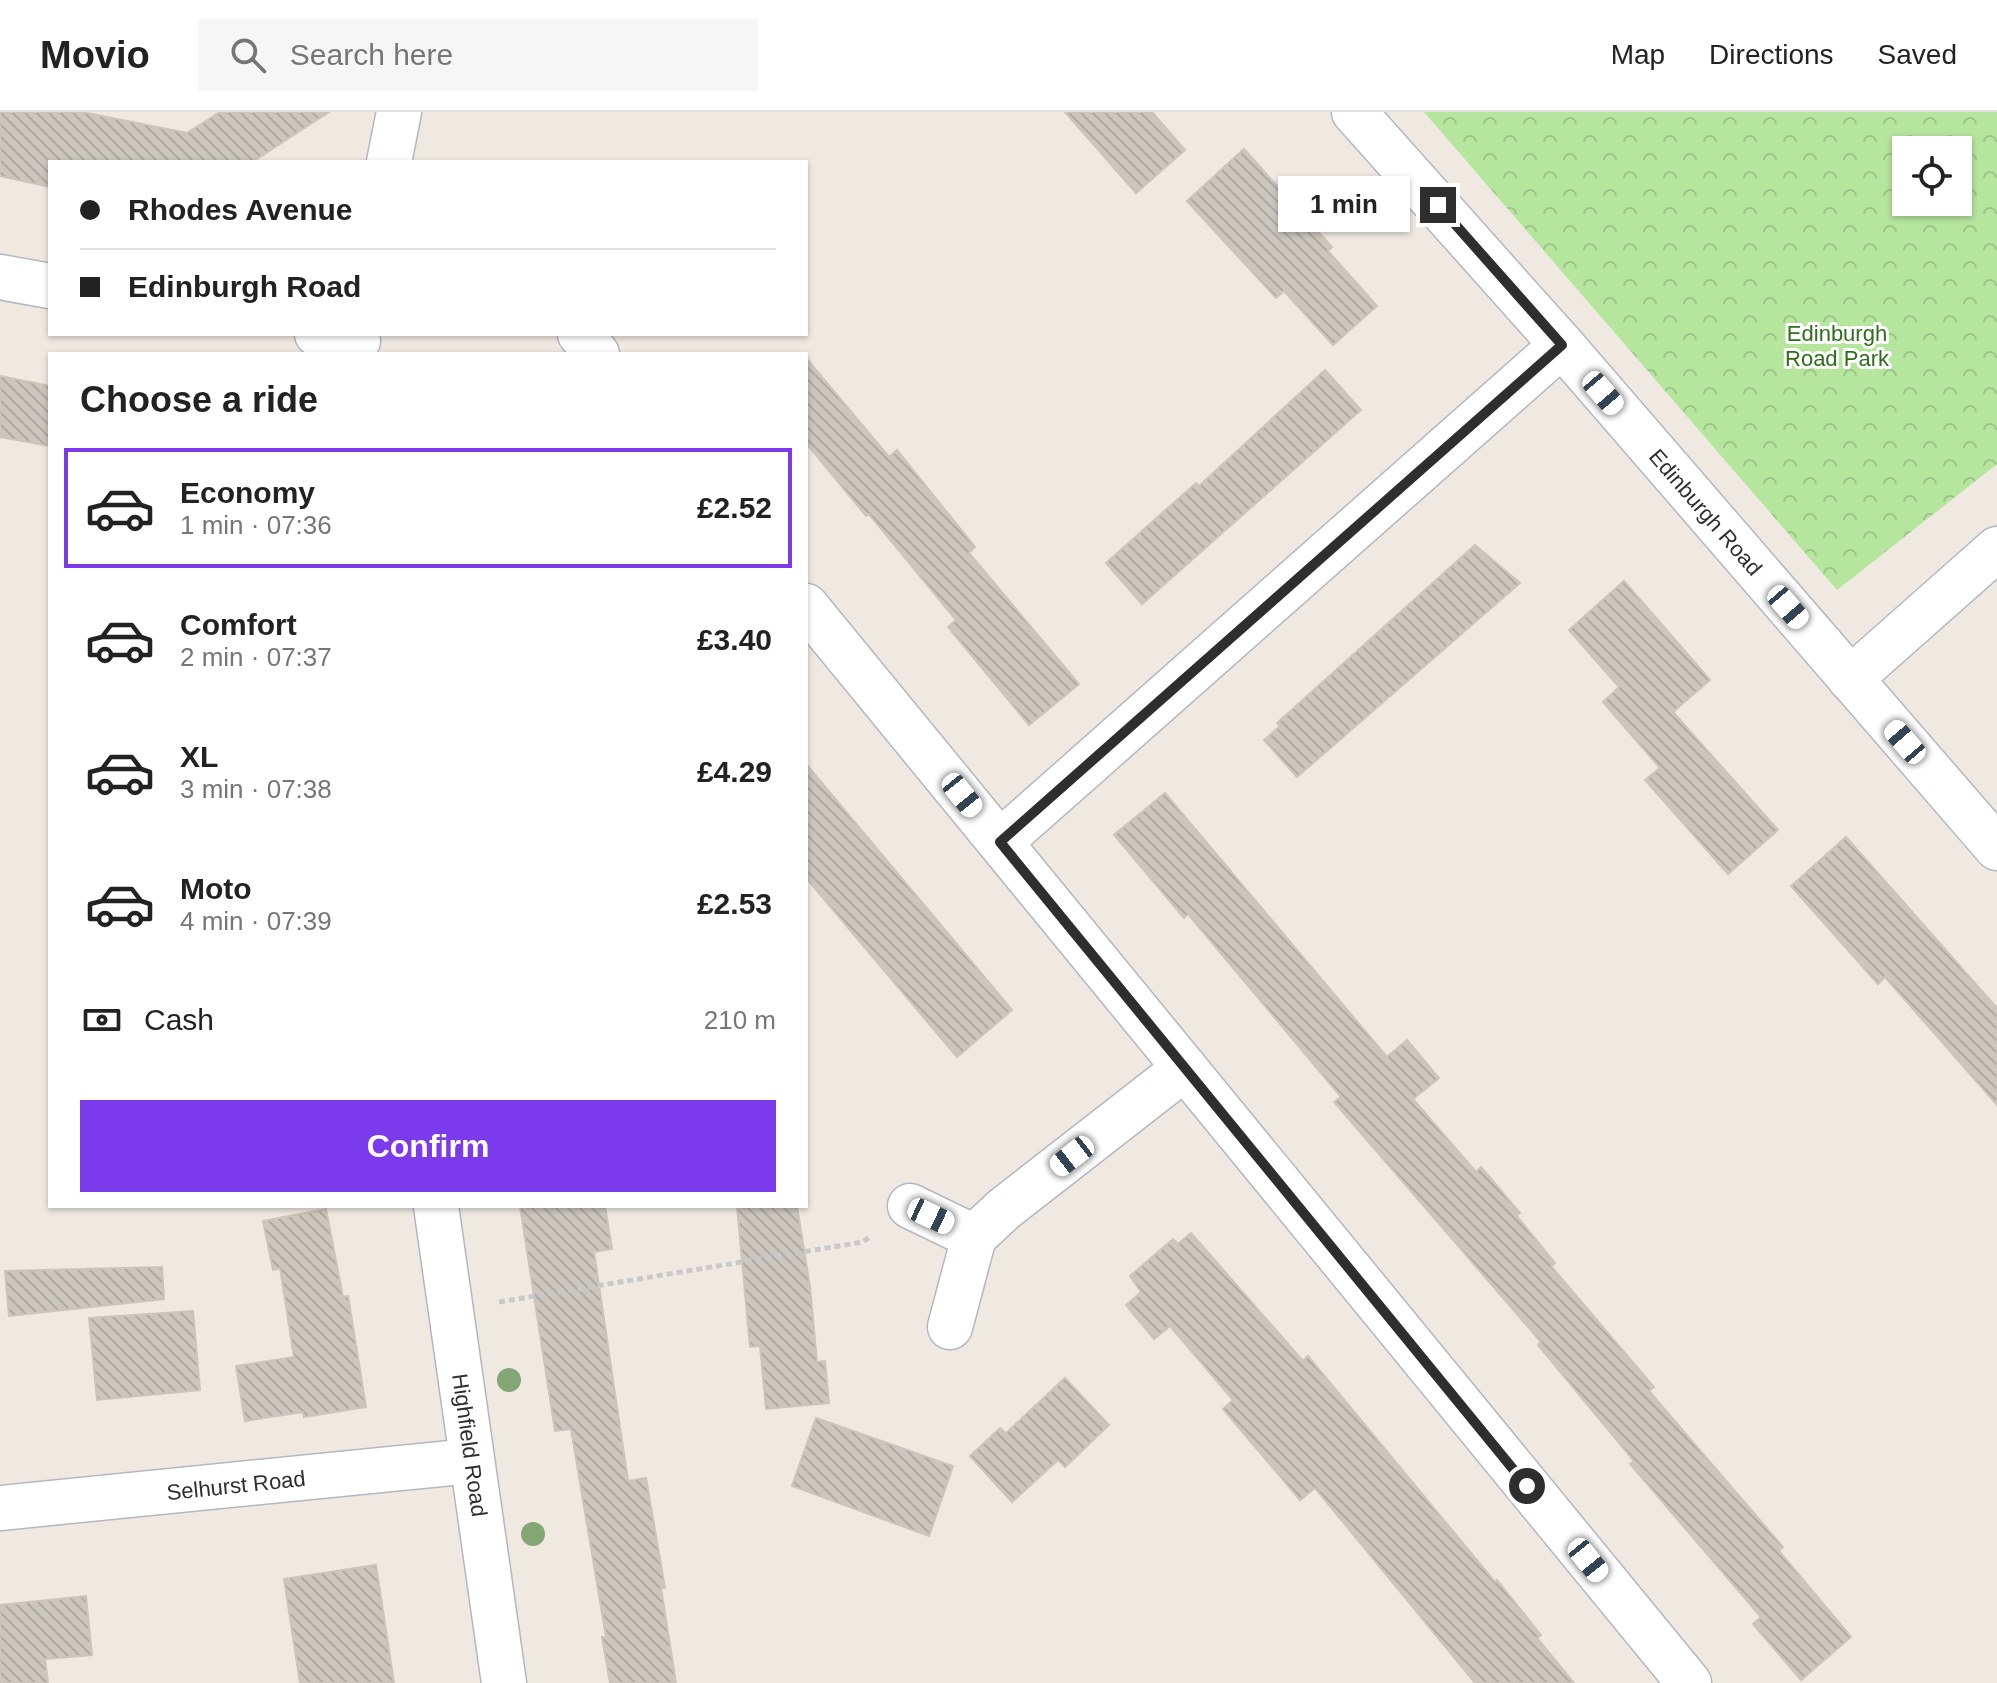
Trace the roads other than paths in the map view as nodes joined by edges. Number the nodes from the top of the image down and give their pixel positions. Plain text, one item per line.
1 (399, 112) edge
2 (1354, 112) edge
3 (389, 160) edge
4 (0, 277) edge
5 (48, 286) edge
6 (582, 336) edge
7 (1562, 345) junction
8 (595, 352) edge
9 (1997, 549) edge
10 (808, 608) edge
11 (1850, 679) junction
12 (1000, 842) junction
13 (1997, 848) edge
14 (1185, 1068) junction
15 (910, 1206) road end
16 (436, 1208) edge
17 (974, 1237) junction
18 (950, 1327) dead end
19 (471, 1461) junction
20 (0, 1508) edge
21 (504, 1683) edge
22 (1689, 1683) edge

1 - 3 street
2 - 7 street, Edinburgh Road
4 - 5 street
6 - 8 street
7 - 11 street, Edinburgh Road
7 - 12 street
9 - 11 street
10 - 12 street
11 - 13 street, Edinburgh Road
12 - 14 street
14 - 17 street
14 - 22 street
15 - 17 street
16 - 19 street, Highfield Road
17 - 18 street
19 - 20 street, Selhurst Road
19 - 21 street, Highfield Road

